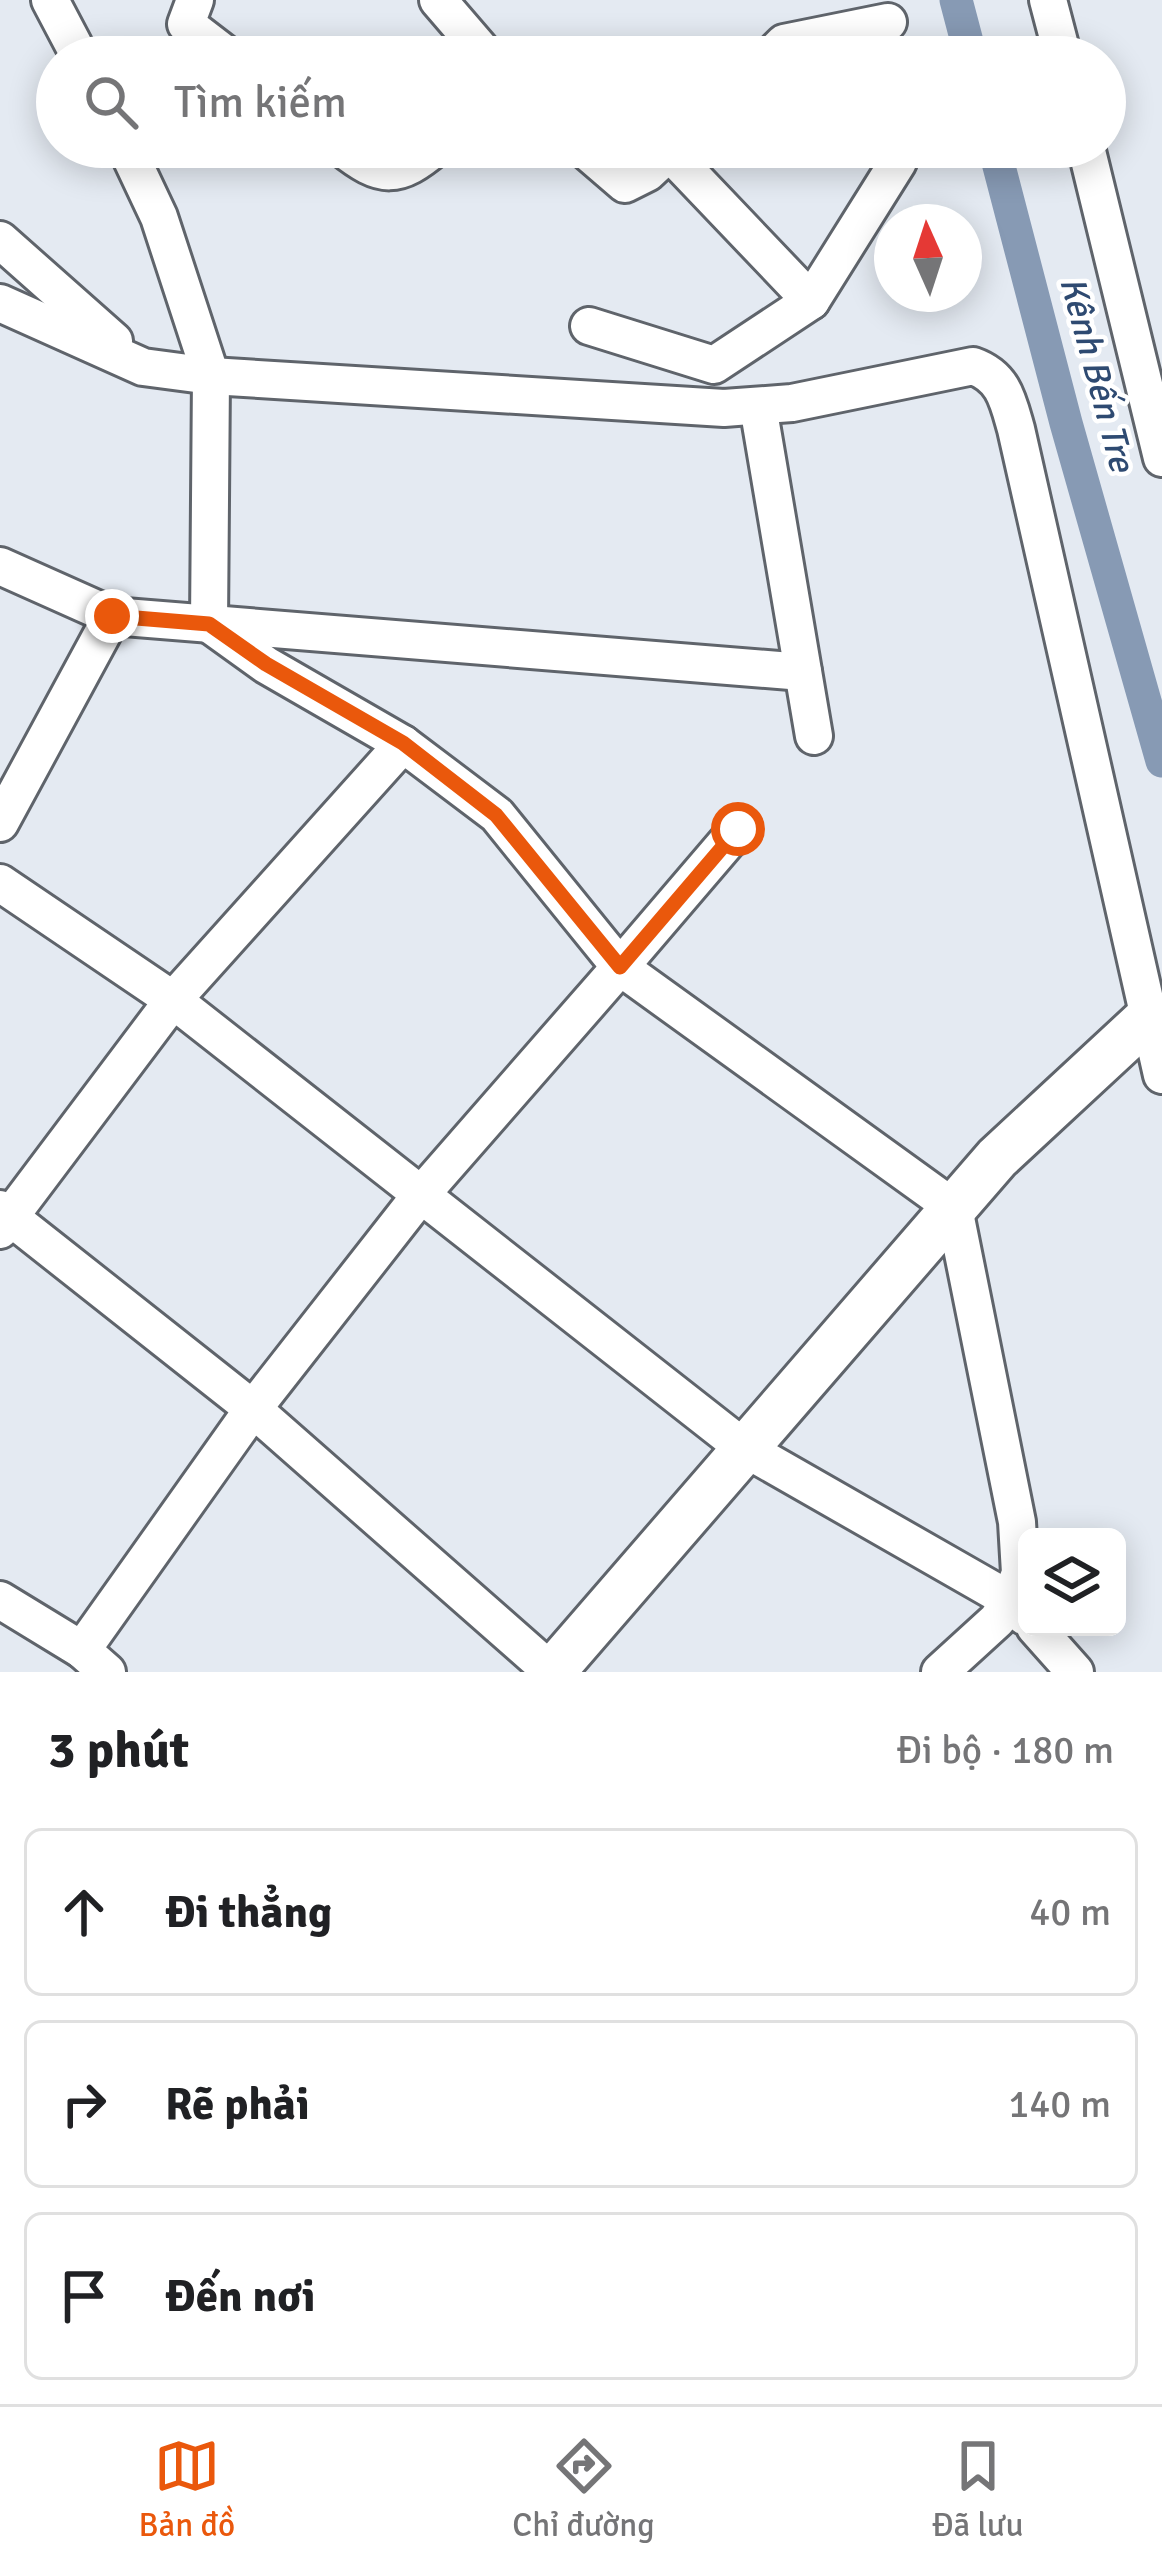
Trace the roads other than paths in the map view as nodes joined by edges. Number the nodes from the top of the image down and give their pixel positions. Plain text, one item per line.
1 (50, 0) edge
2 (195, 0) edge
3 (438, 0) edge
4 (1048, 0) edge
5 (888, 22) dead end
6 (69, 36) edge
7 (202, 36) edge
8 (469, 36) edge
9 (819, 36) edge
10 (1057, 36) edge
11 (136, 168) edge
12 (381, 168) edge
13 (411, 168) edge
14 (606, 168) edge
15 (652, 168) edge
16 (688, 168) edge
17 (894, 168) edge
18 (1091, 168) edge
19 (0, 241) edge
20 (811, 302) junction
21 (0, 303) edge
22 (589, 326) dead end
23 (143, 367) junction
24 (211, 376) junction
25 (758, 406) junction
26 (1162, 458) edge
27 (0, 566) edge
28 (112, 616) junction
29 (209, 624) junction
30 (803, 672) junction
31 (814, 736) dead end
32 (403, 743) junction
33 (0, 824) edge
34 (738, 829) dead end
35 (0, 883) edge
36 (620, 967) junction
37 (173, 1000) junction
38 (1149, 1016) junction
39 (1162, 1075) edge
40 (419, 1196) junction
41 (954, 1208) junction
42 (3, 1218) edge
43 (254, 1409) junction
44 (744, 1448) junction
45 (1018, 1539) edge
46 (0, 1600) edge
47 (1018, 1609) edge
48 (1043, 1636) edge
49 (94, 1661) edge
50 (552, 1672) edge
51 (940, 1672) edge
52 (1075, 1672) edge

1 - 6 street
2 - 7 street
3 - 8 street
4 - 10 street
5 - 9 street
11 - 24 street
12 - 13 street
14 - 15 street
16 - 20 street
17 - 20 street
18 - 26 street
19 - 23 street
20 - 22 street
21 - 23 street
23 - 24 street
24 - 25 street
24 - 29 street
25 - 30 street
25 - 38 street
27 - 28 street
28 - 29 street
28 - 33 street
29 - 30 street
29 - 32 street
30 - 31 street
32 - 36 street
32 - 37 street
34 - 36 street
35 - 37 street
36 - 40 street
36 - 41 street
37 - 40 street
37 - 42 street
38 - 39 street
38 - 41 street
40 - 43 street
40 - 44 street
41 - 44 street
41 - 45 street
42 - 43 street
43 - 49 street
43 - 50 street
44 - 47 street
44 - 50 street
46 - 49 street
47 - 51 street
48 - 52 street

